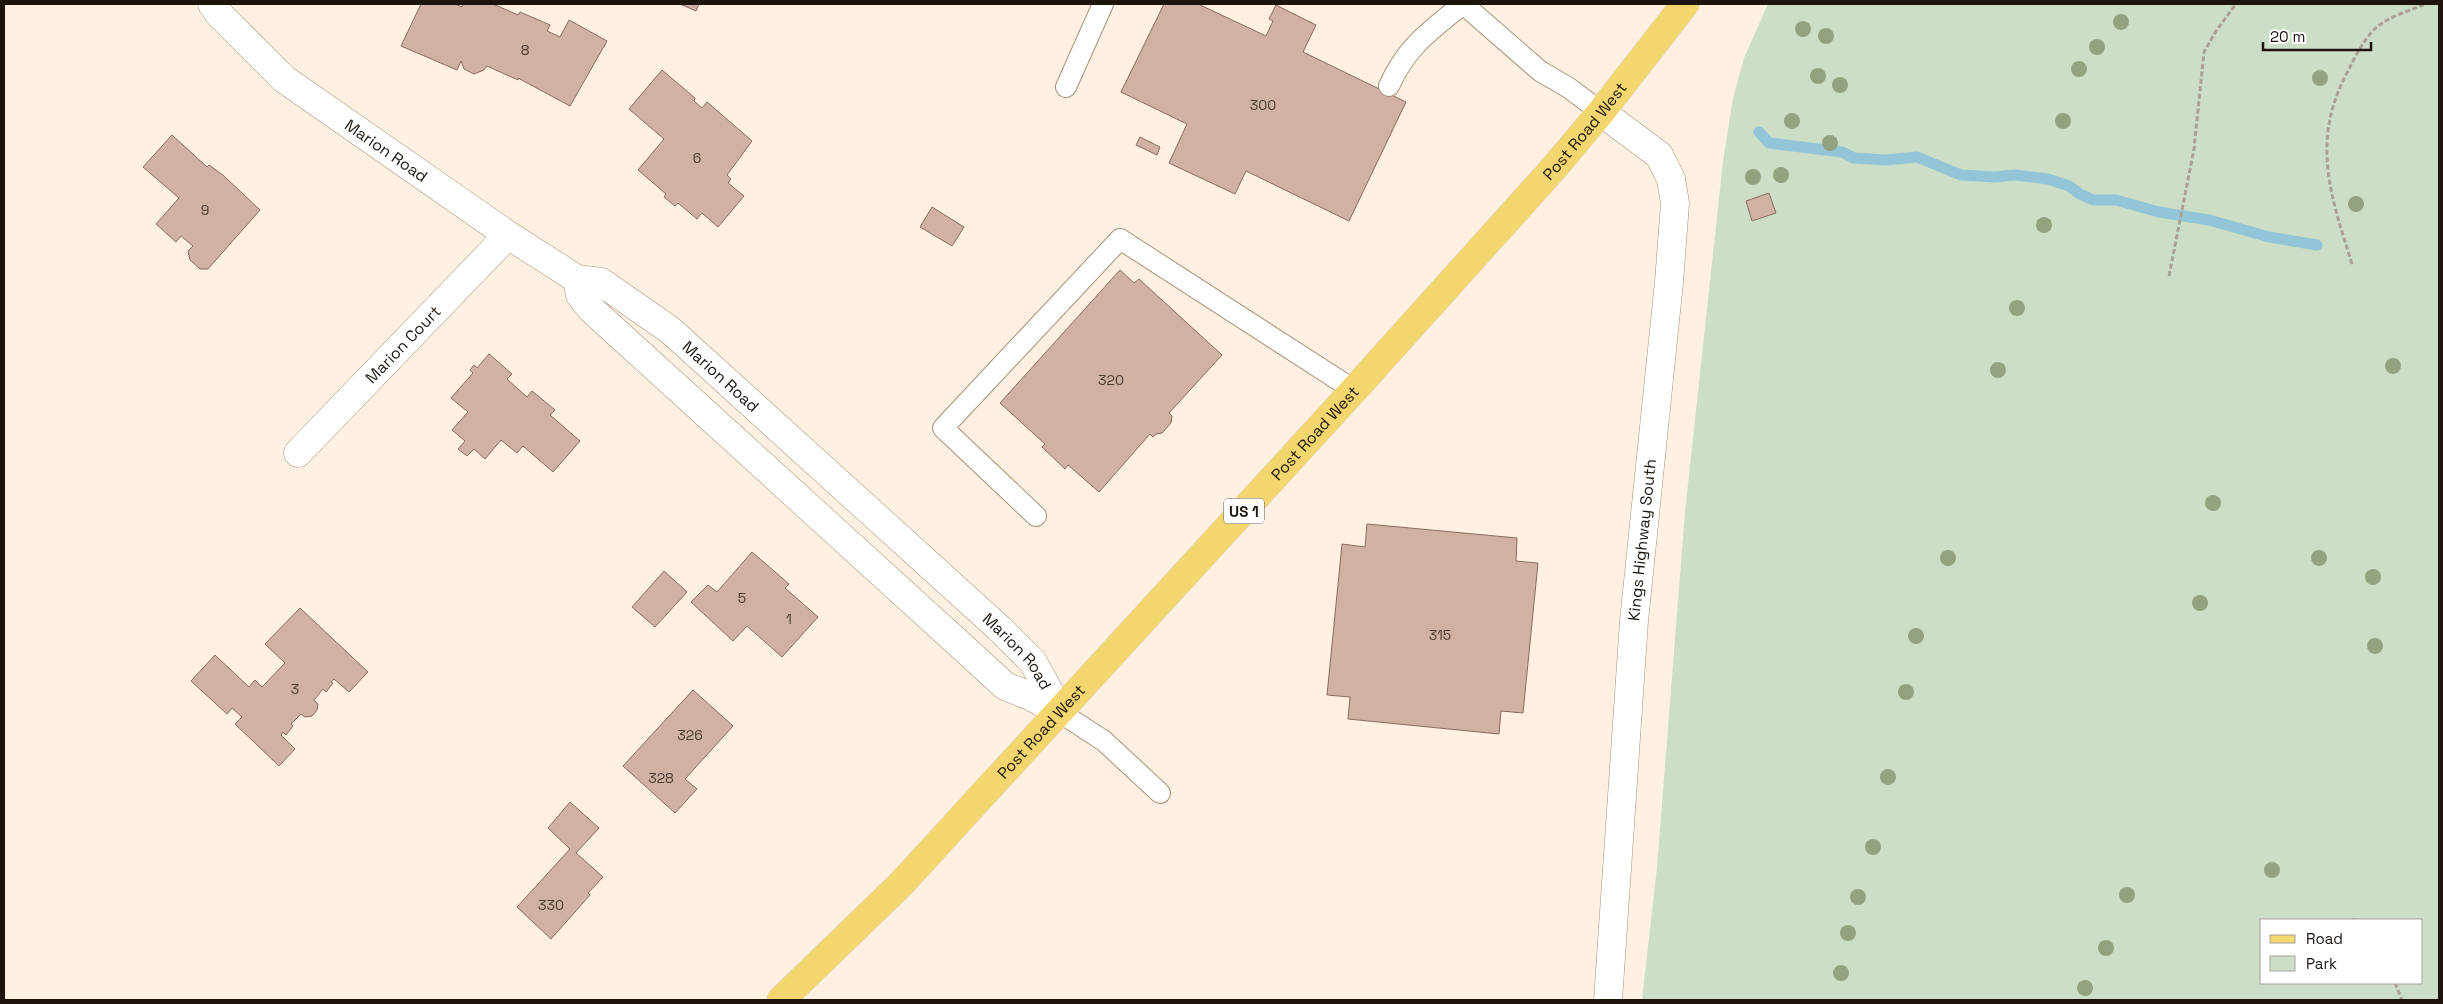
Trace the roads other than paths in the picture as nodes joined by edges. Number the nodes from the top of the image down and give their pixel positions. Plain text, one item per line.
1 (212, 4) edge
2 (1103, 4) edge
3 (1463, 4) edge
4 (1685, 4) edge
5 (1389, 86) dead end
6 (1066, 87) dead end
7 (1601, 112) junction
8 (508, 235) junction
9 (577, 279) junction
10 (1354, 390) junction
11 (298, 453) dead end
12 (1036, 516) dead end
13 (1061, 713) junction
14 (1160, 793) dead end
15 (782, 1000) edge
16 (1608, 1000) edge

1 - 8 street, Marion Road
2 - 6 lane
3 - 5 lane
3 - 7 lane
4 - 7 main road, Post Road West / US 1
7 - 10 main road, Post Road West / US 1
7 - 16 street, Kings Highway South
8 - 9 street, Marion Road
8 - 11 street, Marion Court
9 - 13 street, Marion Road
9 - 13 street, Marion Road
10 - 12 lane
10 - 13 main road, Post Road West / US 1
13 - 14 lane
13 - 15 main road, Post Road West / US 1

